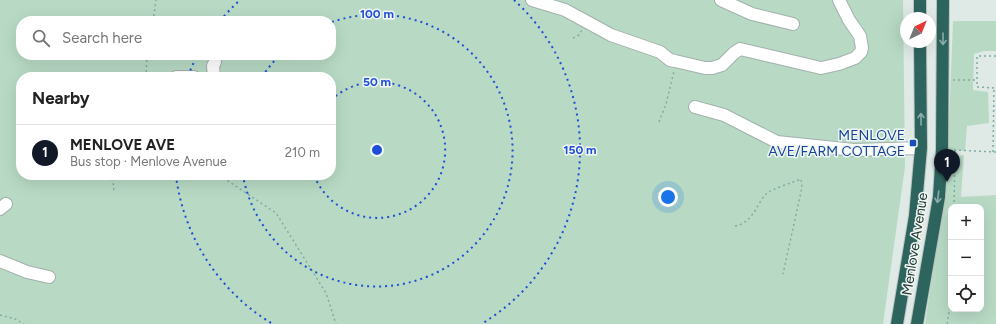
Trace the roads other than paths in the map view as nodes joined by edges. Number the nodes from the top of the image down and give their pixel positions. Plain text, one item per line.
1 (532, 0) edge
2 (721, 0) edge
3 (839, 0) edge
4 (920, 0) edge
5 (943, 0) edge
6 (920, 12) edge
7 (793, 24) dead end
8 (920, 48) edge
9 (215, 62) dead end
10 (214, 72) edge
11 (695, 107) dead end
12 (921, 148) junction
13 (942, 150) junction
14 (0, 261) edge
15 (49, 277) dead end
16 (897, 324) edge
17 (917, 324) edge

1 - 3 street
2 - 7 street
4 - 6 highway
5 -> 13 highway, Menlove Avenue
12 -> 8 highway, Menlove Avenue
9 - 10 street
11 - 12 street
12 - 13 highway
12 - 16 highway, Menlove Avenue
13 -> 17 highway, Menlove Avenue
14 - 15 street

